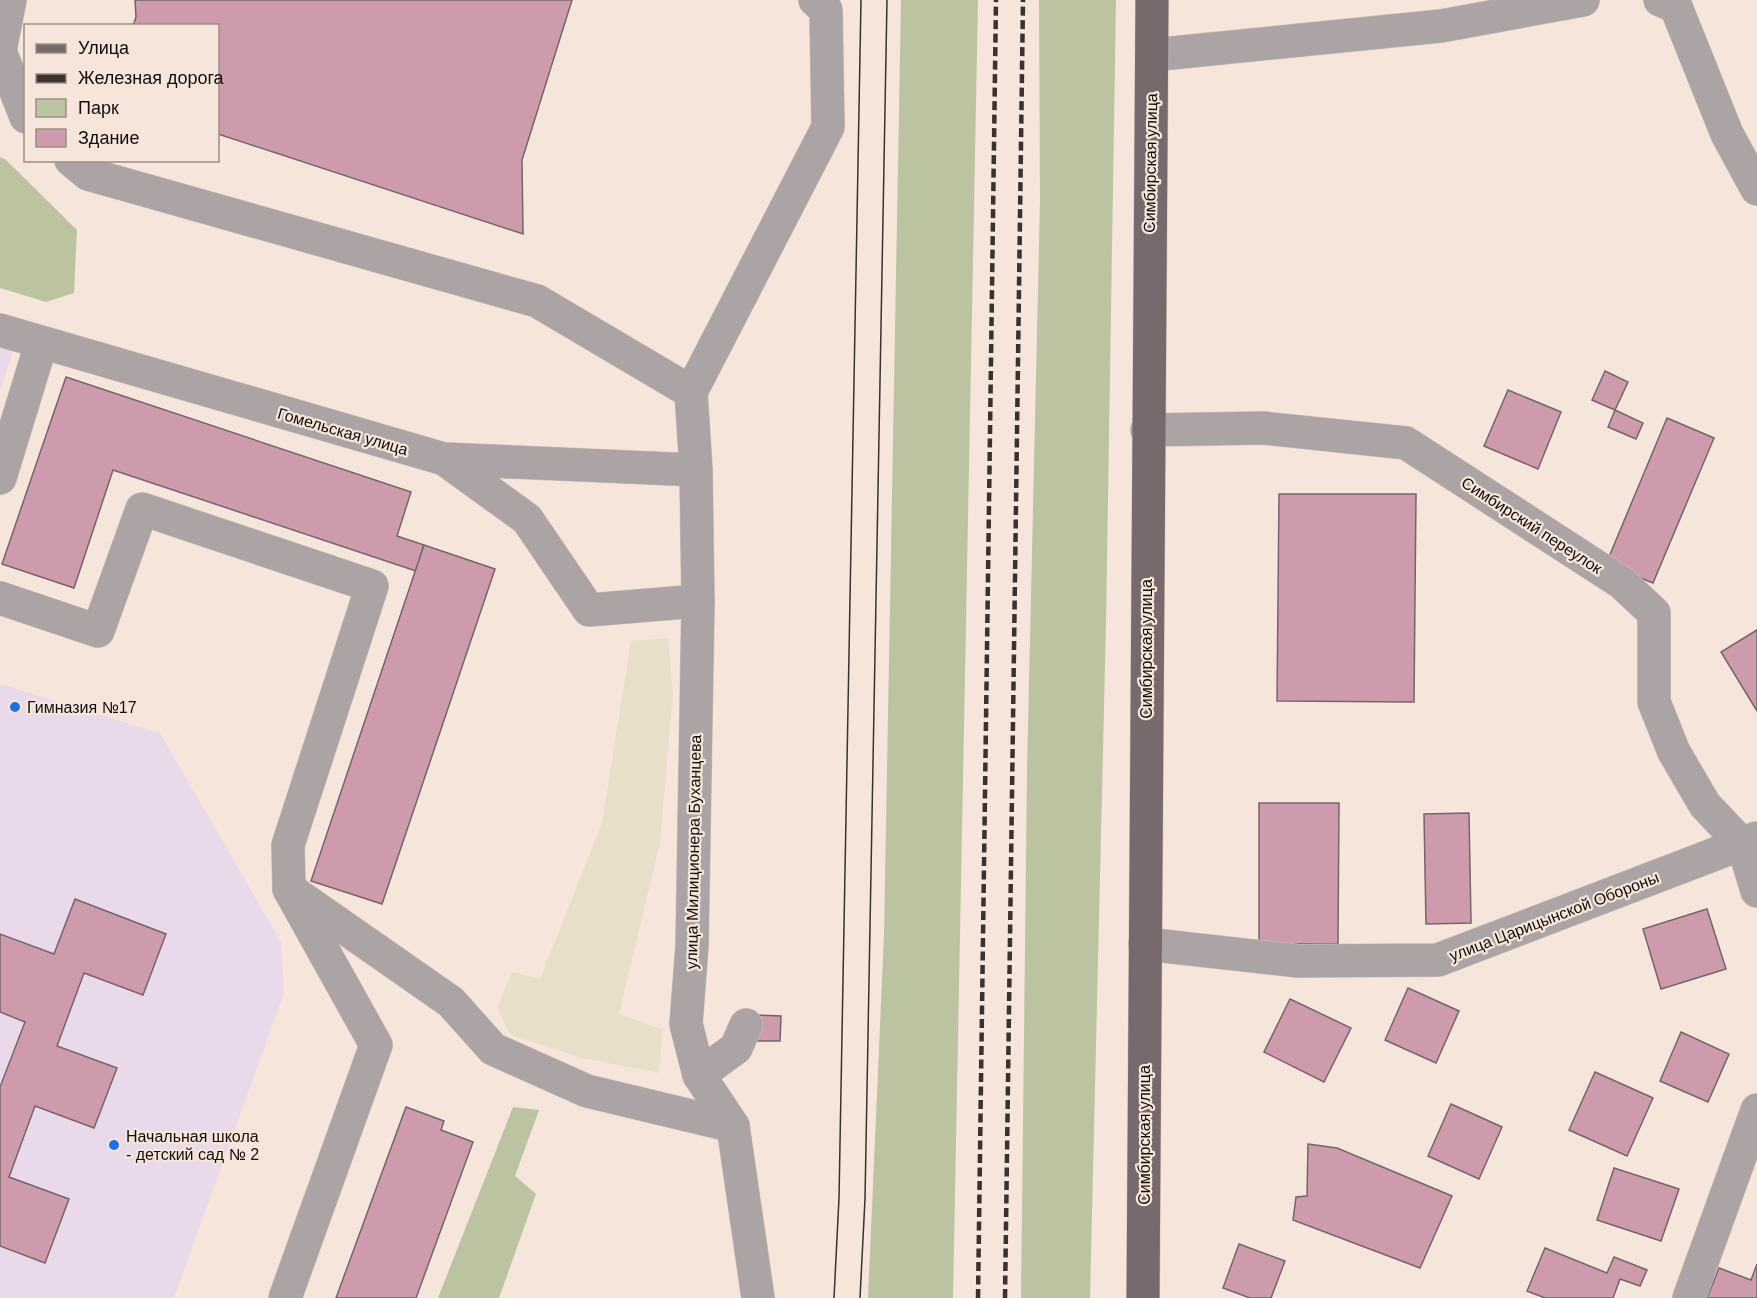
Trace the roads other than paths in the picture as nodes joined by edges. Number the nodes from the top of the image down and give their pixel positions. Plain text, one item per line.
1 (10, 0) edge
2 (815, 0) edge
3 (1152, 0) edge
4 (1583, 0) edge
5 (1660, 0) edge
6 (1152, 55) junction
7 (24, 112) edge
8 (73, 162) edge
9 (1757, 189) edge
10 (0, 330) edge
11 (41, 344) junction
12 (691, 392) junction
13 (1147, 430) junction
14 (444, 459) junction
15 (696, 470) junction
16 (0, 478) edge
17 (0, 598) edge
18 (698, 601) junction
19 (1750, 841) edge
20 (289, 889) junction
21 (1757, 891) edge
22 (1145, 944) junction
23 (746, 1025) dead end
24 (699, 1075) junction
25 (1757, 1110) edge
26 (733, 1126) junction
27 (285, 1298) edge
28 (758, 1298) edge
29 (1143, 1298) edge
30 (1689, 1298) edge

1 - 7 street
2 - 12 street
3 - 6 main road, Симбирская улица
4 - 6 street
5 - 9 street
6 - 13 main road, Симбирская улица
8 - 12 street
10 - 11 street, Гомельская улица
11 - 14 street, Гомельская улица
11 - 16 street
12 - 15 street, улица Милиционера Буханцева
13 - 19 street, Симбирский переулок
13 - 22 main road, Симбирская улица
14 - 15 street, Гомельская улица
14 - 18 street
15 - 18 street, улица Милиционера Буханцева
17 - 20 street
18 - 24 street, улица Милиционера Буханцева
19 - 21 street
19 - 22 street, улица Царицынской Обороны
20 - 26 street
20 - 27 street
22 - 29 main road, Симбирская улица
23 - 24 street
24 - 26 street, улица Милиционера Буханцева
25 - 30 street
26 - 28 street, улица Милиционера Буханцева

